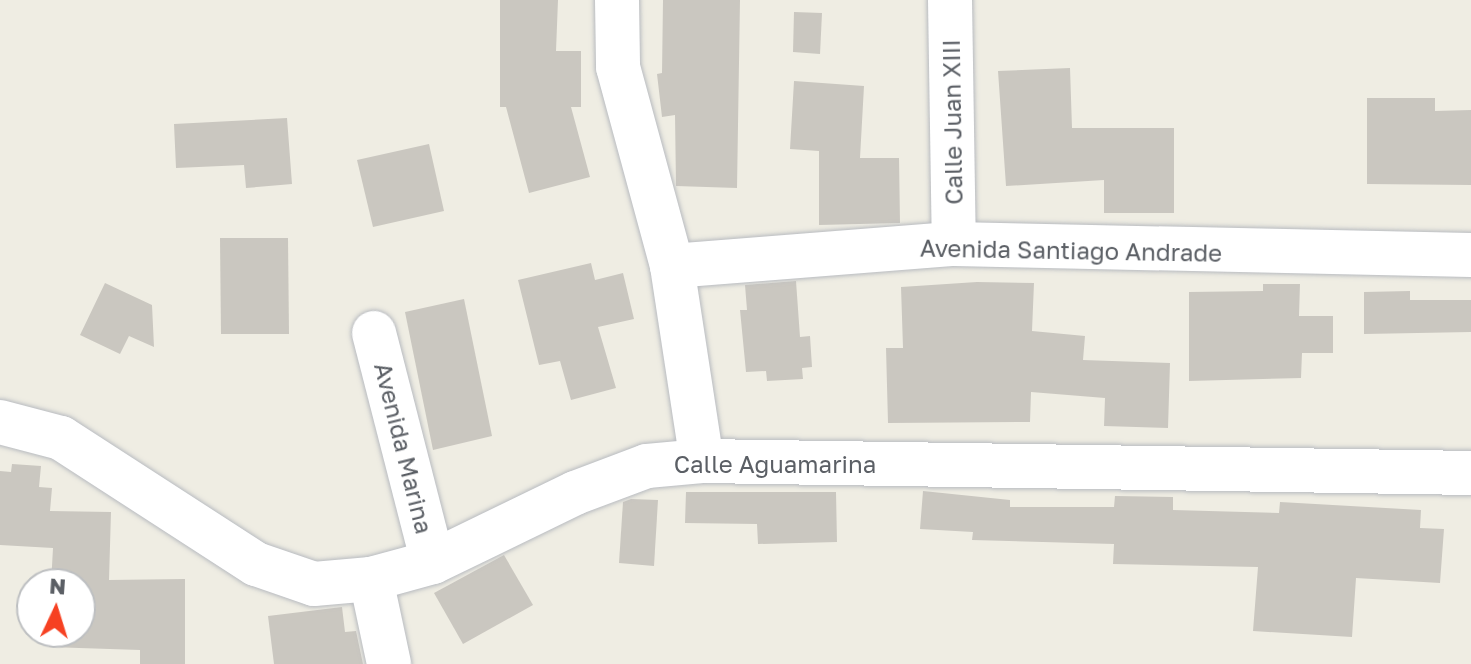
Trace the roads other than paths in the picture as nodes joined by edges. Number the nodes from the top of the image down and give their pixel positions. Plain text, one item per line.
1 (617, 0) edge
2 (950, 0) edge
3 (954, 244) junction
4 (1471, 255) edge
5 (672, 266) junction
6 (374, 333) dead end
7 (0, 422) edge
8 (702, 461) junction
9 (1471, 473) edge
10 (433, 562) junction
11 (371, 579) junction
12 (389, 664) edge

1 - 5 street
2 - 3 street, Calle Juan XIII
3 - 4 street, Avenida Santiago Andrade
3 - 5 street, Avenida Santiago Andrade
5 - 8 street
6 - 10 street, Avenida Marina
7 - 11 street, Calle Aguamarina
8 - 9 street, Calle Aguamarina
8 - 10 street, Calle Aguamarina
10 - 11 street, Calle Aguamarina
11 - 12 street

